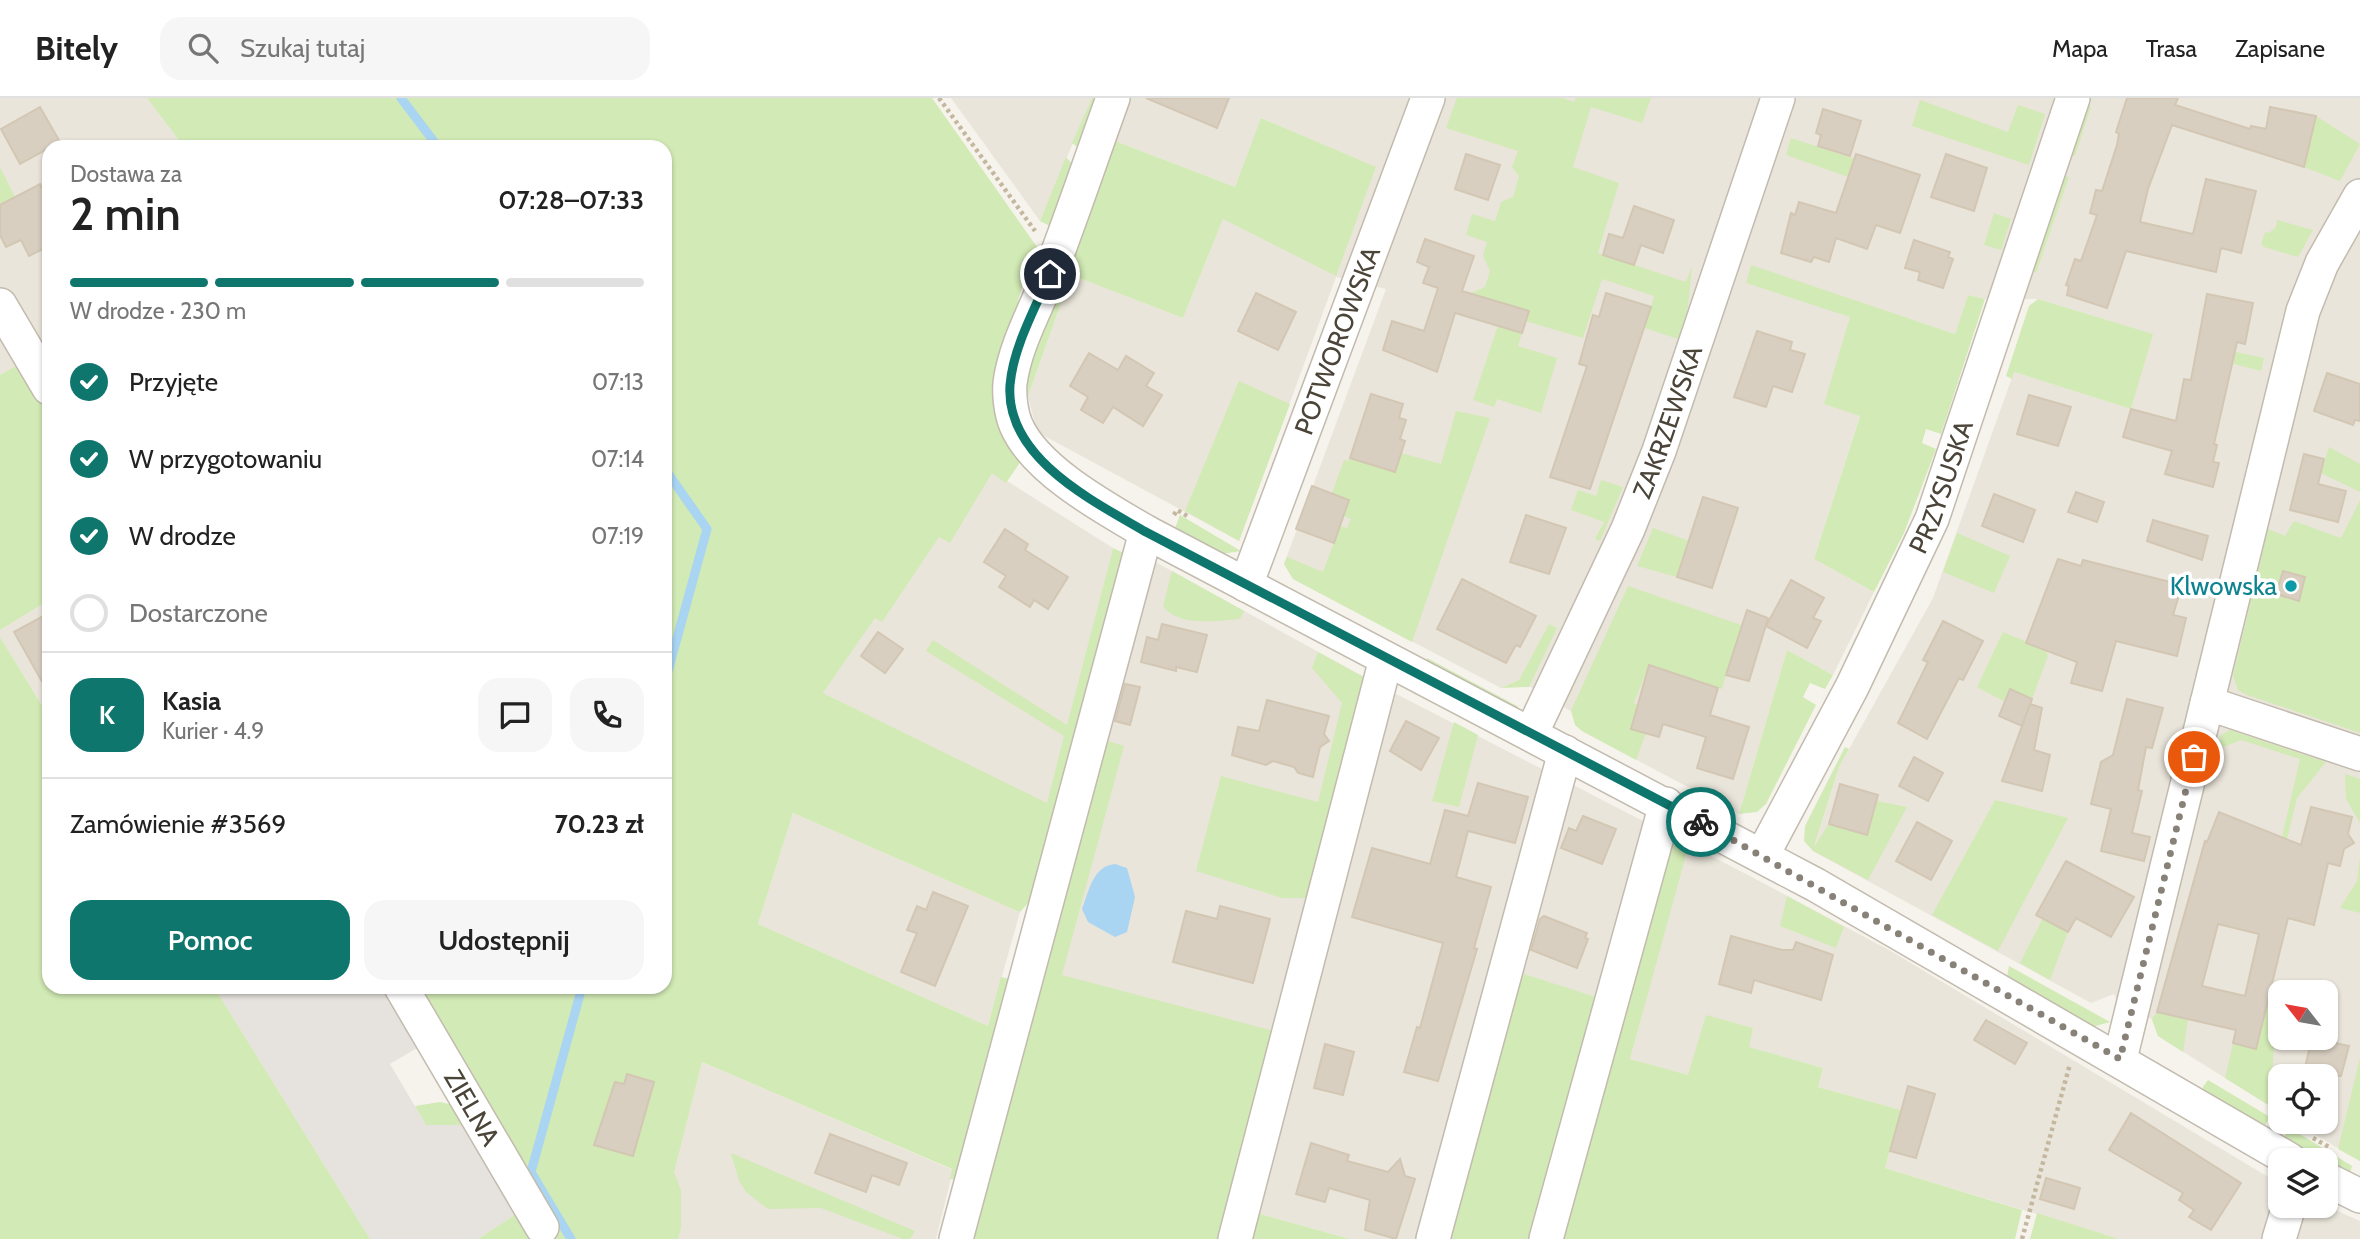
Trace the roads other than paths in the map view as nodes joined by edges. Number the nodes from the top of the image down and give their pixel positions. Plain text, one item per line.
1 (1113, 98) edge
2 (1428, 98) edge
3 (1778, 98) edge
4 (2073, 98) edge
5 (2360, 196) edge
6 (0, 305) edge
7 (42, 376) edge
8 (1146, 532) junction
9 (1246, 585) junction
10 (1386, 659) junction
11 (2207, 703) junction
12 (1531, 734) junction
13 (1565, 752) junction
14 (2360, 754) edge
15 (1666, 804) junction
16 (1762, 856) junction
17 (405, 994) edge
18 (2120, 1059) junction
19 (2299, 1147) edge
20 (2338, 1172) edge
21 (2360, 1196) edge
22 (2285, 1218) edge
23 (542, 1227) dead end
24 (956, 1239) edge
25 (1234, 1239) edge
26 (1433, 1239) edge
27 (1546, 1239) edge
28 (2279, 1239) edge

1 - 8 street
2 - 9 street, POTWOROWSKA
3 - 12 street, ZAKRZEWSKA
4 - 16 street, PRZYSUSKA
5 - 11 street
6 - 7 street
8 - 9 street
8 - 24 street
9 - 10 street
10 - 12 street
10 - 25 street
11 - 14 street
11 - 18 street
12 - 13 street
13 - 15 street
13 - 26 street
15 - 16 street
15 - 27 street
16 - 18 street
17 - 23 street, ZIELNA
18 - 19 street
20 - 21 street
22 - 28 street

